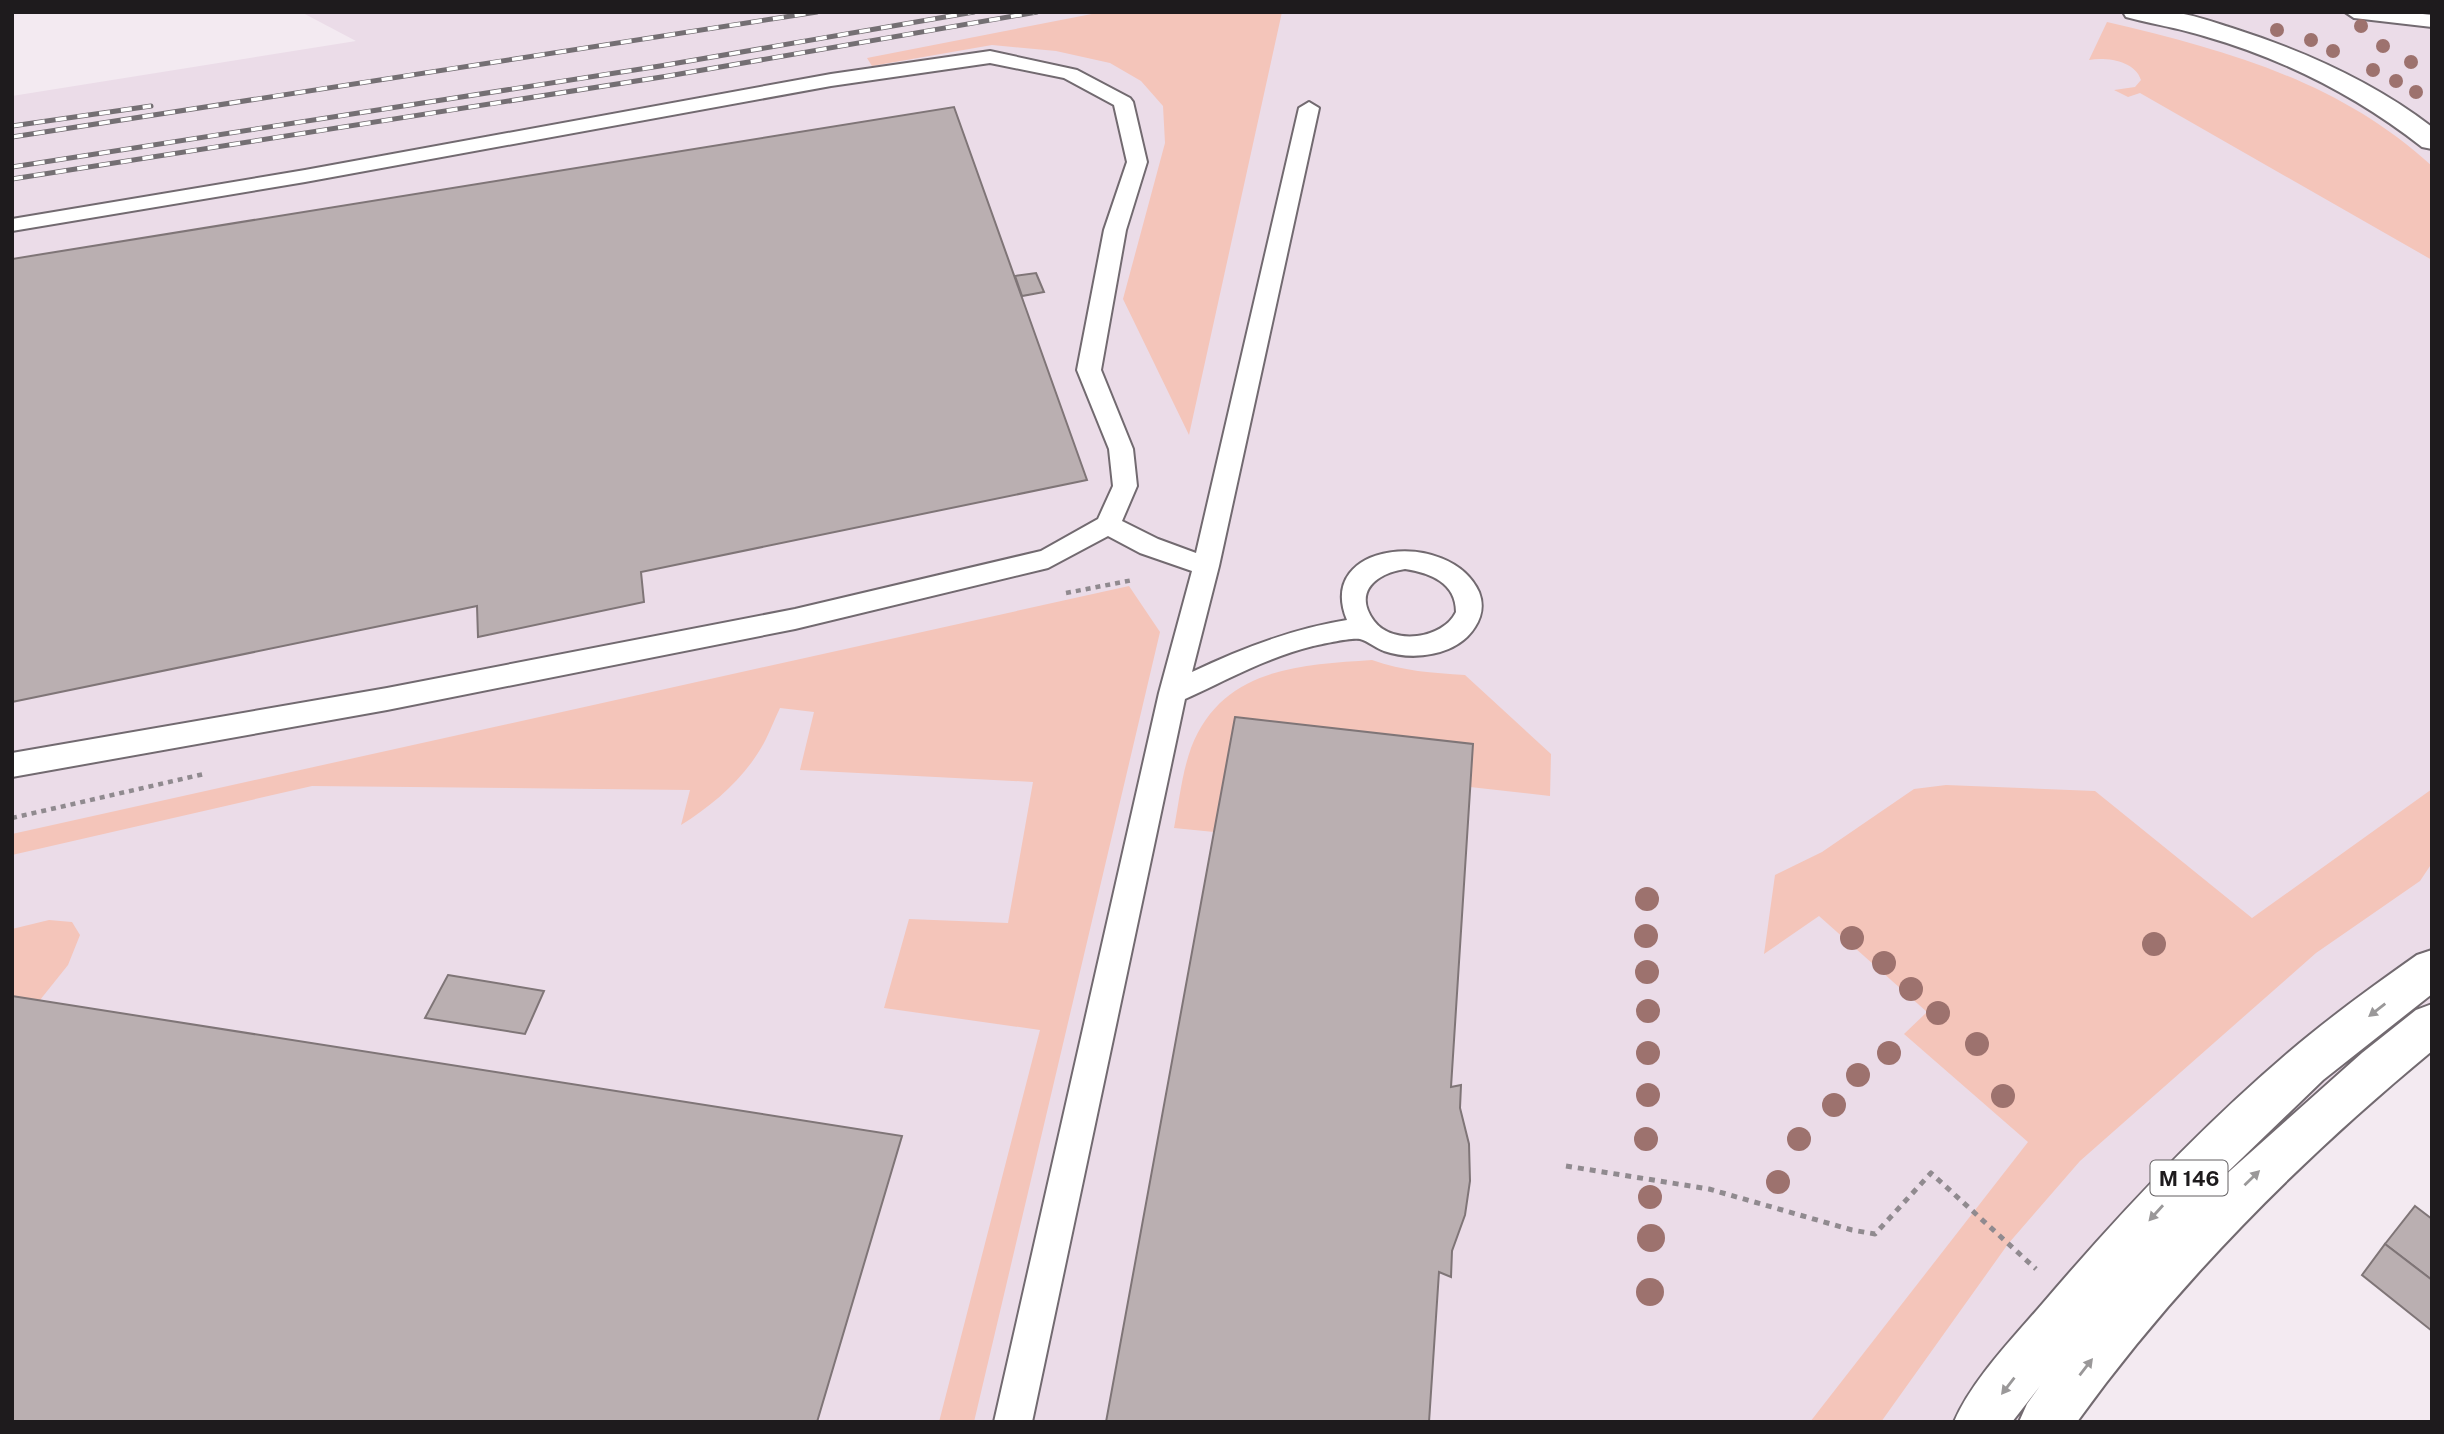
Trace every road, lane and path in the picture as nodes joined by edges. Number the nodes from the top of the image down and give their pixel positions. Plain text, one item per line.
1 (2135, 12) edge
2 (2354, 12) edge
3 (2432, 21) edge
4 (1309, 108) dead end
5 (2432, 141) edge
6 (12, 225) edge
7 (1108, 526) junction
8 (1206, 566) junction
9 (1364, 628) dead end
10 (1173, 693) junction
11 (12, 765) edge
12 (2432, 969) edge
13 (2432, 1024) edge
14 (1566, 1166) dead end
15 (2076, 1303) junction
16 (1013, 1422) edge
17 (1980, 1422) edge
18 (2045, 1422) edge

1 - 5 main road
2 - 3 lane
4 - 8 lane
6 - 7 lane
7 - 8 lane
7 - 11 lane
8 - 10 lane
9 - 10 lane
10 - 16 lane
12 -> 15 main road, M 146
18 -> 13 main road, M 146
14 - 15 path
15 -> 17 main road, M 146

